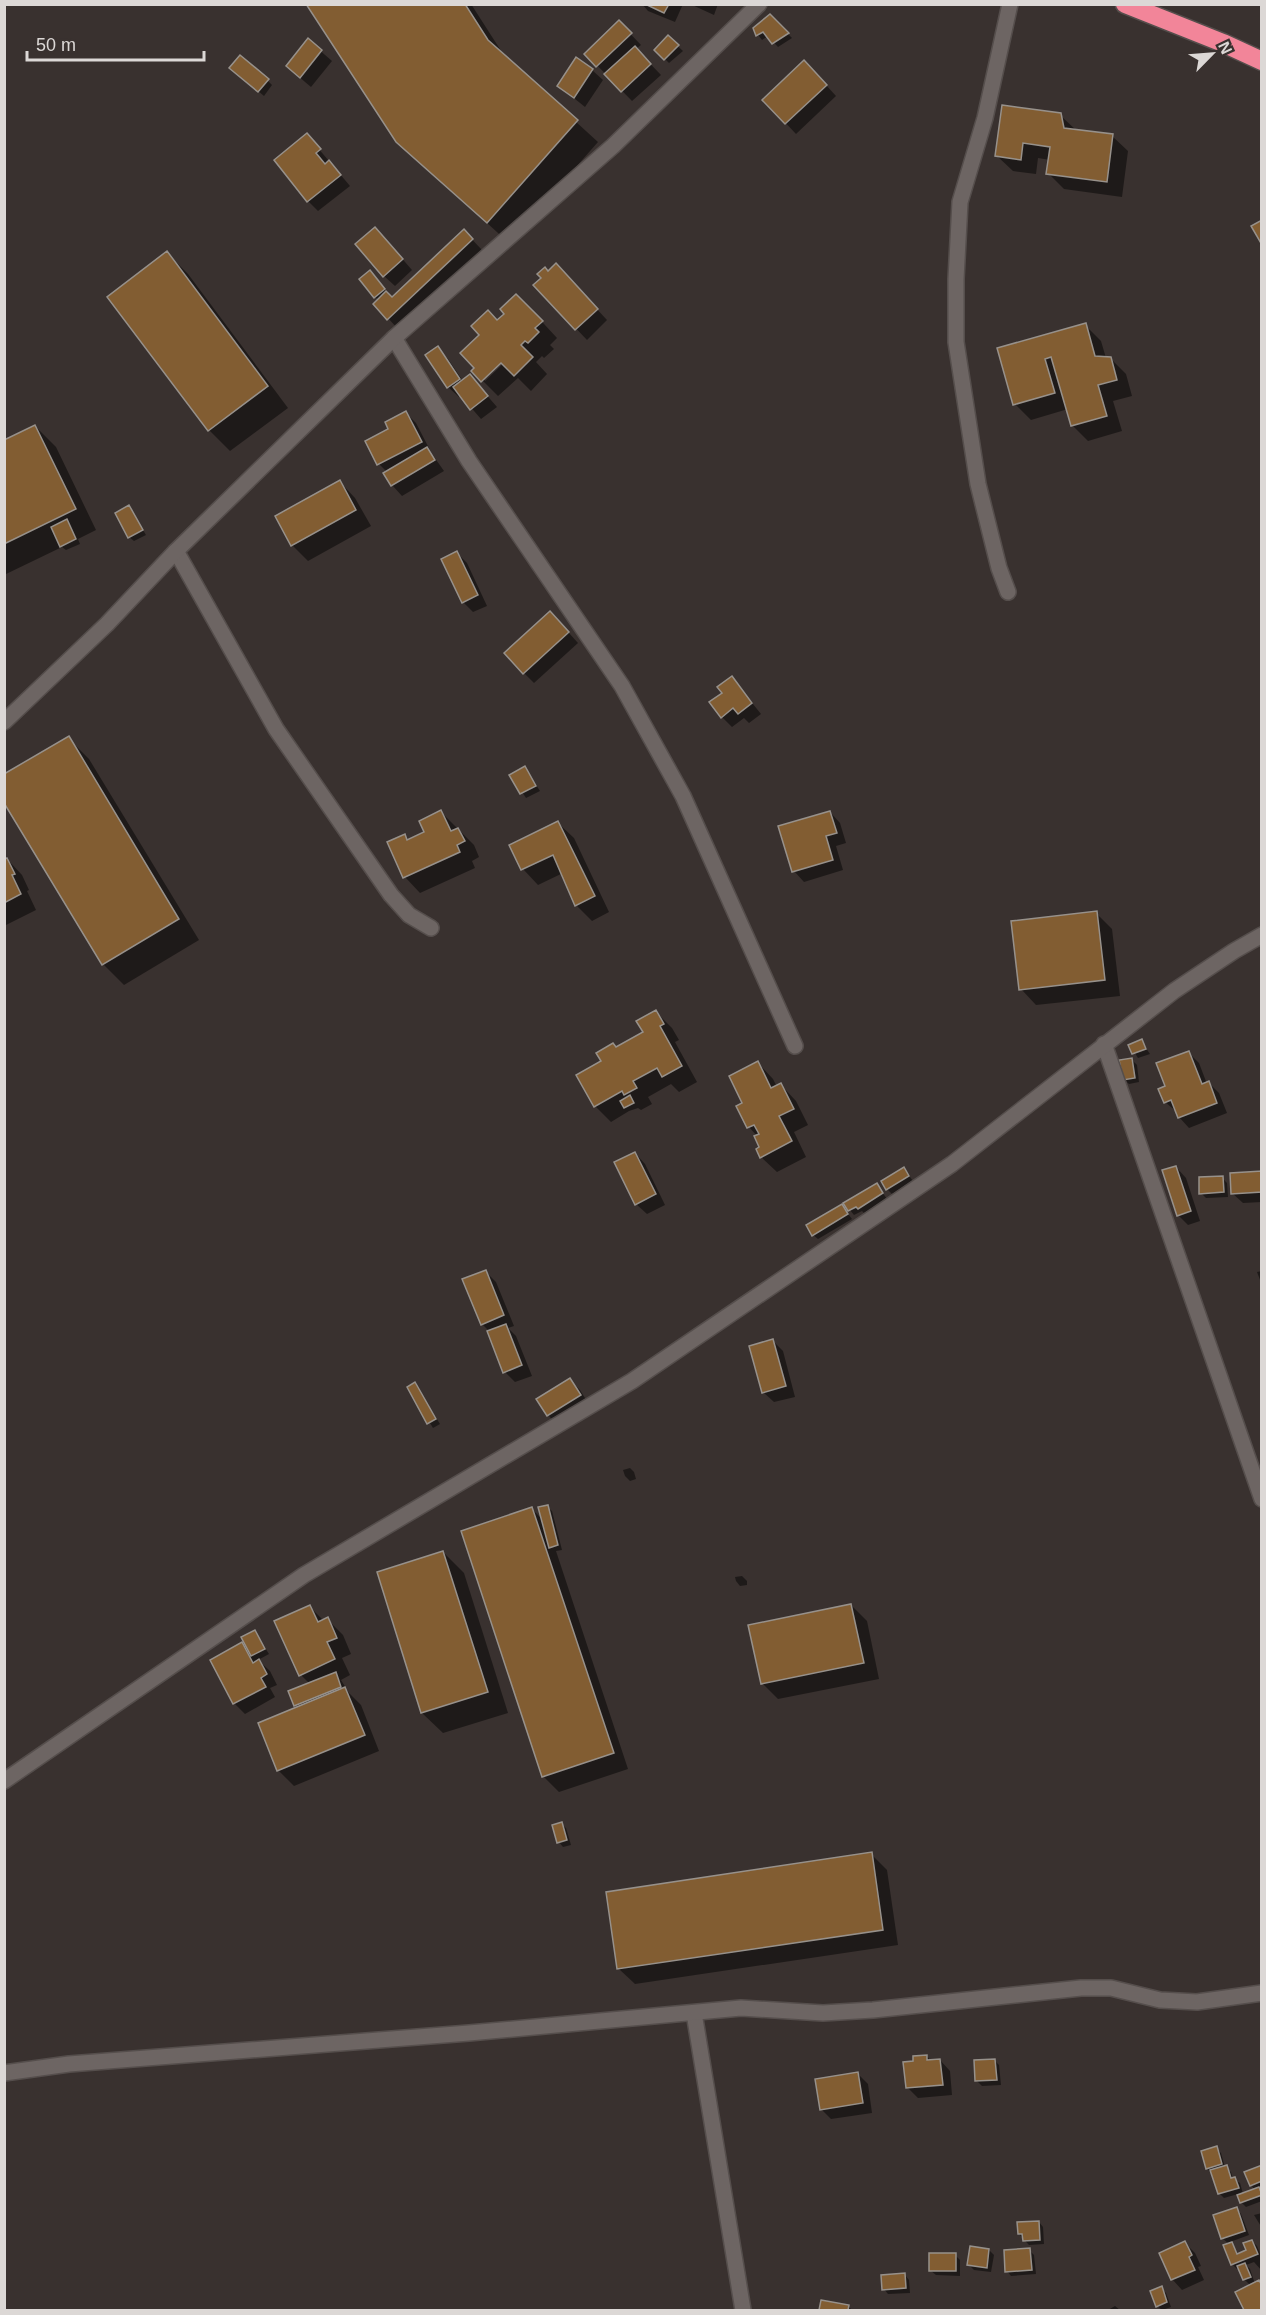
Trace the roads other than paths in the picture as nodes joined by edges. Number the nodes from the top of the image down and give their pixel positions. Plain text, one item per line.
1 (759, 4) edge
2 (1010, 4) edge
3 (1125, 4) edge
4 (1262, 61) edge
5 (394, 338) junction
6 (176, 551) junction
7 (1008, 592) dead end
8 (4, 722) edge
9 (431, 928) dead end
10 (1262, 935) edge
11 (1104, 1044) junction
12 (795, 1046) dead end
13 (1262, 1499) edge
14 (4, 1781) edge
15 (1262, 1994) edge
16 (694, 2013) junction
17 (4, 2073) edge
18 (743, 2310) edge

1 - 5 street
2 - 7 street
3 - 4 highway
5 - 6 street
5 - 12 street
6 - 8 street
6 - 9 street
10 - 11 street
11 - 13 street
11 - 14 street
15 - 16 street
16 - 17 street
16 - 18 street

